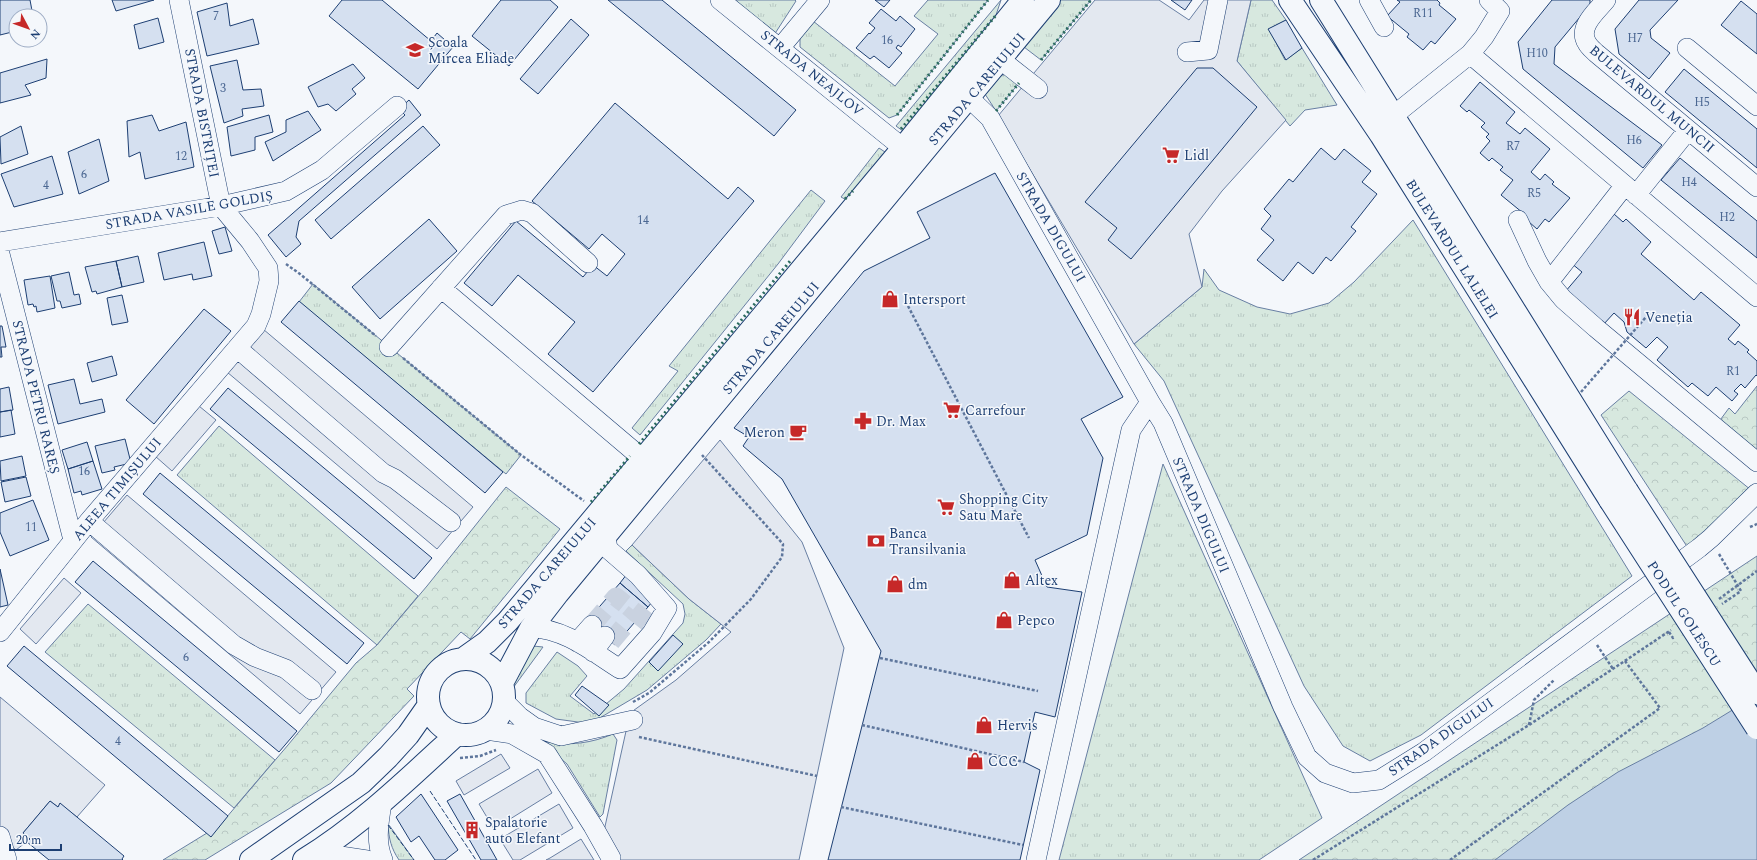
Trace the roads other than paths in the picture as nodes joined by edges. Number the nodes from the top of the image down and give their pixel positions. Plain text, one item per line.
1 (179, 0) edge
2 (720, 0) edge
3 (820, 0) edge
4 (1023, 0) edge
5 (1049, 0) edge
6 (1218, 0) edge
7 (1290, 0) edge
8 (1321, 0) edge
9 (1369, 0) edge
10 (1489, 0) edge
11 (1606, 0) edge
12 (1384, 27) dead end
13 (780, 48) junction
14 (1687, 48) dead end
15 (1187, 52) dead end
16 (1470, 54) junction
17 (1001, 60) junction
18 (1038, 89) dead end
19 (969, 98) junction
20 (397, 106) dead end
21 (1757, 106) edge
22 (1393, 116) junction
23 (1688, 130) junction
24 (903, 148) junction
25 (1757, 187) edge
26 (1631, 190) junction
27 (221, 206) junction
28 (1518, 220) dead end
29 (0, 242) edge
30 (0, 254) edge
31 (588, 263) dead end
32 (269, 282) joint
33 (1549, 282) junction
34 (441, 288) junction
35 (1757, 297) edge
36 (390, 347) road end
37 (237, 348) junction
38 (1150, 402) junction
39 (643, 459) junction
40 (1757, 462) edge
41 (1757, 493) edge
42 (1618, 496) junction
43 (89, 521) junction
44 (451, 522) dead end
45 (606, 537) junction
46 (73, 540) junction
47 (531, 628) junction
48 (0, 632) edge
49 (456, 658) junction
50 (312, 690) dead end
51 (503, 692) junction
52 (1757, 693) edge
53 (424, 700) junction
54 (628, 721) road end
55 (1757, 728) edge
56 (486, 730) junction
57 (457, 734) junction
58 (382, 803) junction
59 (0, 836) edge
60 (309, 857) edge
61 (611, 858) dead end
62 (7, 860) edge
63 (251, 860) edge
64 (367, 860) edge
65 (383, 860) edge
66 (1036, 860) edge

1 - 27 street, STRADA BISTRIȚEI
2 - 13 street, STRADA NEAJLOV
3 - 13 street
4 - 24 main road, STRADA CAREIULUI
5 - 17 main road, STRADA CAREIULUI
6 - 15 street
7 - 42 main road, BULEVARDUL LALELEI
8 - 22 main road, BULEVARDUL LALELEI
9 - 12 street
10 - 16 street
11 - 23 street, BULEVARDUL MUNCII
13 - 24 street, STRADA NEAJLOV
14 - 21 street
16 - 22 street
16 - 26 street
17 - 18 street
17 - 19 main road, STRADA CAREIULUI
19 - 38 street, STRADA DIGULUI
19 - 45 main road, STRADA CAREIULUI
20 - 27 street, STRADA VASILE GOLDIȘ
22 - 42 main road, BULEVARDUL LALELEI
23 - 25 street, BULEVARDUL MUNCII
23 - 26 street
24 - 39 main road, STRADA CAREIULUI
26 - 33 street
26 - 35 street
27 - 29 street, STRADA VASILE GOLDIȘ
27 - 32 street, STRADA BISTRIȚEI
28 - 33 street
30 - 46 street, STRADA PETRU RAREȘ
31 - 34 street
32 - 37 street, ALEEA TIMIȘULUI
33 - 40 street
34 - 36 street
34 - 39 street
37 - 43 street, ALEEA TIMIȘULUI
37 - 44 street
38 - 41 street, STRADA DIGULUI
38 - 66 street
39 - 49 main road, STRADA CAREIULUI
42 - 52 main road, PODUL GOLESCU, bridge
42 - 55 main road, PODUL GOLESCU, bridge
43 - 46 street, ALEEA TIMIȘULUI
43 - 50 street
45 - 47 main road, STRADA CAREIULUI
45 - 47 street
46 - 48 street, ALEEA TIMIȘULUI
47 - 51 main road, STRADA CAREIULUI
49 - 51 main road
49 - 53 main road
51 - 54 street
51 - 56 main road
53 - 57 main road
53 - 63 main road
56 - 57 main road
56 - 61 street
57 - 58 main road
58 - 60 main road
58 - 65 street
59 - 62 street
60 - 64 street

